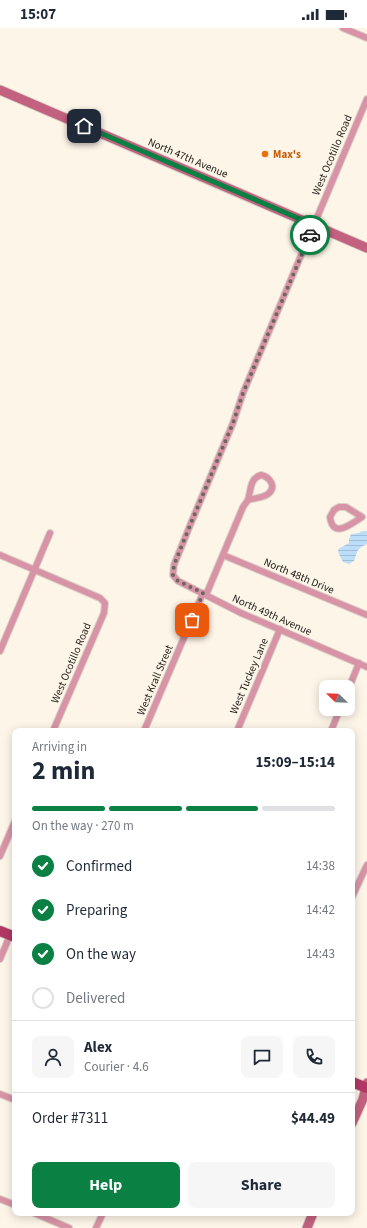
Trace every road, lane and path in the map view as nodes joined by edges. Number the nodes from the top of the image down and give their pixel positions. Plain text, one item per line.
1 (343, 28) edge
2 (367, 38) edge
3 (0, 90) edge
4 (367, 99) edge
5 (314, 225) junction
6 (367, 248) edge
7 (248, 500) junction
8 (364, 518) edge
9 (50, 533) dead end
10 (0, 555) edge
11 (223, 555) junction
12 (34, 570) junction
13 (173, 575) joint
14 (205, 594) junction
15 (367, 615) edge
16 (280, 629) junction
17 (0, 651) edge
18 (359, 663) junction
19 (367, 667) edge
20 (352, 680) edge
21 (337, 716) edge
22 (54, 728) edge
23 (145, 728) edge
24 (238, 728) edge
25 (331, 728) edge
26 (12, 828) edge
27 (0, 856) edge
28 (367, 865) edge
29 (355, 891) edge
30 (0, 931) edge
31 (12, 936) edge
32 (12, 938) edge
33 (0, 959) edge
34 (355, 1083) edge
35 (367, 1086) edge
36 (0, 1094) edge
37 (12, 1099) edge
38 (355, 1116) edge
39 (0, 1199) edge
40 (12, 1204) edge
41 (41, 1216) edge
42 (102, 1216) edge
43 (312, 1216) edge
44 (69, 1228) edge
45 (96, 1228) edge
46 (307, 1228) edge

1 - 2 street
3 - 5 street, North 47th Avenue
4 - 5 street, West Ocotillo Road
5 - 6 street, North 47th Avenue
5 - 13 street, West Ocotillo Road
7 - 7 street, West Krall Street
7 - 11 street, West Krall Street
8 - 8 street
9 - 12 street
10 - 12 street
11 - 14 street, West Krall Street
11 - 15 street, North 48th Drive
12 - 17 street
12 - 22 street, West Ocotillo Road
13 - 14 street, North 49th Avenue
14 - 16 street, North 49th Avenue
14 - 23 street, West Krall Street
16 - 18 street, North 49th Avenue
16 - 24 street, West Tuckey Lane
18 - 19 street, North 49th Avenue
18 - 20 street
21 - 25 street
26 - 27 street
28 - 29 street
30 - 31 main road
32 - 33 street
34 - 35 main road
35 - 38 street
36 - 37 street
39 - 40 street
41 - 44 street
42 - 45 street
43 - 46 street

